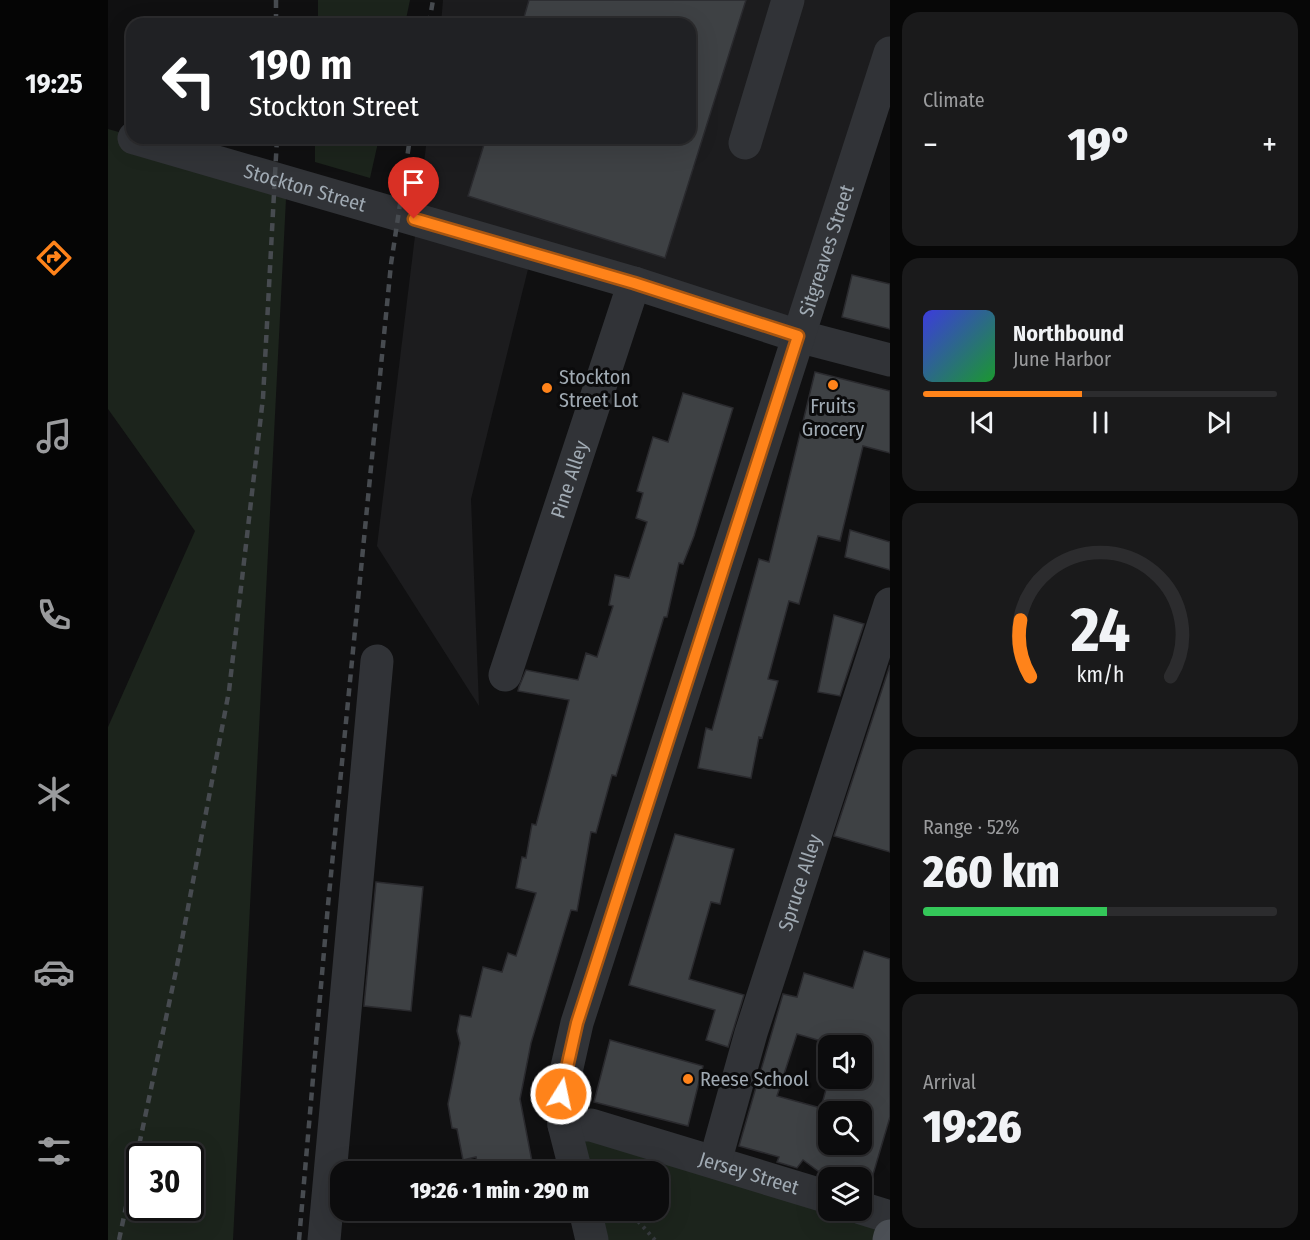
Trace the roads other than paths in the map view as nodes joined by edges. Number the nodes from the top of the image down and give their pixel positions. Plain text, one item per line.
1 (788, 0) edge
2 (890, 53) edge
3 (108, 131) edge
4 (126, 136) edge
5 (746, 143) dead end
6 (154, 144) edge
7 (634, 283) junction
8 (798, 336) junction
9 (890, 360) edge
10 (890, 604) edge
11 (377, 661) dead end
12 (505, 675) dead end
13 (564, 1125) junction
14 (573, 1161) edge
15 (715, 1162) junction
16 (818, 1194) edge
17 (872, 1211) edge
18 (890, 1217) edge
19 (588, 1221) edge
20 (890, 1236) edge
21 (324, 1240) edge
22 (592, 1240) edge
23 (889, 1240) edge

1 - 5 street
2 - 8 street, Sitgreaves Street
3 - 4 street, Stockton Street
6 - 7 street, Stockton Street
7 - 8 street, Stockton Street
7 - 12 street, Pine Alley
8 - 9 street, Stockton Street
8 - 13 street, Sitgreaves Street
10 - 15 street, Spruce Alley
11 - 21 street
13 - 14 street, Sitgreaves Street
13 - 15 street, Jersey Street
15 - 16 street, Jersey Street
17 - 18 street
19 - 22 street
20 - 23 main road

